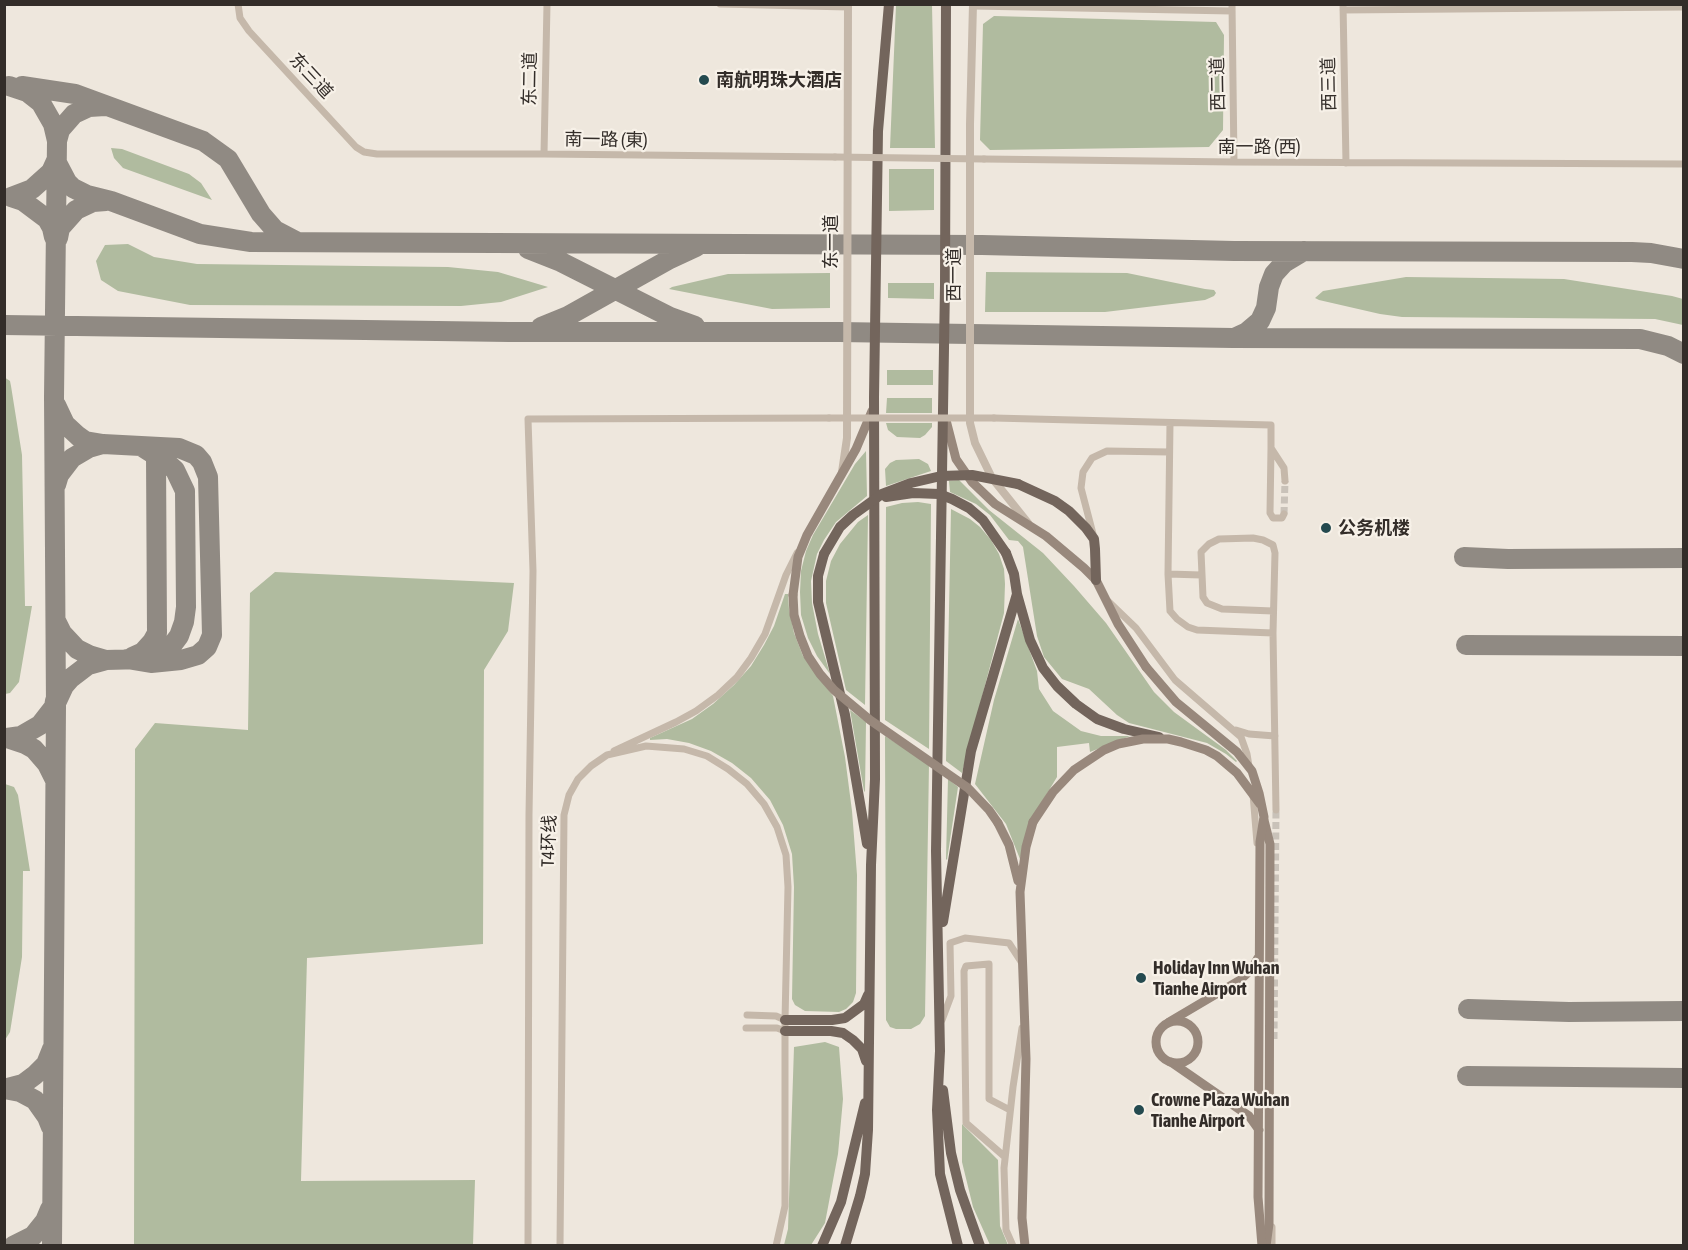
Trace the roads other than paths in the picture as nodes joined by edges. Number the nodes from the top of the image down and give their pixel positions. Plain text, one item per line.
1 (238, 4) edge
2 (547, 4) edge
3 (720, 4) edge
4 (889, 4) edge
5 (946, 4) edge
6 (973, 5) edge
7 (848, 6) edge
8 (1343, 7) edge
9 (1232, 8) edge
10 (1683, 8) edge
11 (377, 154) joint
12 (544, 154) junction
13 (835, 157) joint
14 (1234, 162) junction
15 (1346, 163) junction
16 (1683, 164) edge
17 (874, 397) junction
18 (944, 408) junction
19 (1170, 423) junction
20 (1271, 448) junction
21 (1169, 452) junction
22 (840, 480) junction
23 (1285, 481) tunnel mouth
24 (869, 502) junction
25 (1284, 514) dead end
26 (1032, 527) junction
27 (807, 535) junction
28 (1094, 539) junction
29 (1168, 574) junction
30 (1201, 575) junction
31 (1096, 580) junction
32 (1017, 594) junction
33 (1107, 600) junction
34 (1273, 611) junction
35 (1273, 633) junction
36 (1229, 726) junction
37 (1275, 736) junction
38 (1168, 739) junction
39 (607, 755) junction
40 (1276, 810) tunnel mouth
41 (1263, 813) junction
42 (871, 865) junction
43 (1020, 892) junction
44 (939, 946) junction
45 (1260, 956) junction
46 (1023, 964) junction
47 (870, 992) junction
48 (1025, 1011) junction
49 (747, 1015) dead end
50 (785, 1020) junction
51 (1169, 1022) junction
52 (940, 1025) junction
53 (746, 1028) dead end
54 (785, 1031) junction
55 (1171, 1062) junction
56 (869, 1068) junction
57 (940, 1072) junction
58 (869, 1088) junction
59 (1010, 1110) junction
60 (1259, 1130) junction
61 (1005, 1158) junction
62 (1273, 1194) dead end
63 (528, 1245) edge
64 (560, 1245) edge
65 (776, 1245) edge
66 (822, 1245) edge
67 (845, 1245) edge
68 (958, 1245) edge
69 (980, 1245) edge
70 (1012, 1245) edge
71 (1025, 1245) edge
72 (1263, 1245) edge
73 (1272, 1245) edge

1 - 11 street, 东三道
2 - 12 street, 东二道
3 - 7 street
4 - 17 main road
5 - 18 main road
6 - 9 street
6 - 26 street, 西一道
7 - 22 street, 东一道
8 - 10 street
8 - 15 street, 西三道
9 - 14 street, 西二道
11 - 12 street, 南一路 (東)
12 - 13 street, 南一路 (東)
13 - 14 street, 南一路 (西), bridge
14 - 15 street, 南一路 (西)
15 - 16 street, 南一路 (西)
17 - 22 main road
17 - 42 main road
18 - 26 main road
18 - 44 main road
19 - 20 street
19 - 21 street
19 - 63 street, bridge
20 - 23 street
20 - 25 street
21 - 28 street
21 - 29 street
22 - 27 main road
24 - 28 main road, bridge
24 - 32 main road, bridge
24 - 42 main road, bridge
26 - 31 main road
27 - 39 street
27 - 43 main road, bridge
28 - 31 main road
29 - 30 street
29 - 35 street
30 - 34 street
30 - 34 street
31 - 33 main road
32 - 38 main road, bridge
32 - 44 main road
33 - 36 street
33 - 41 main road, bridge
34 - 35 street
35 - 37 street
36 - 37 street
36 - 72 street
37 - 40 street
38 - 41 main road, bridge
38 - 43 main road, bridge
39 - 50 street, T4环线
39 - 64 street, T4环线
41 - 45 main road, bridge
41 - 72 main road
42 - 47 main road
43 - 46 main road
44 - 52 main road
45 - 51 main road, bridge
45 - 60 main road, bridge
46 - 48 main road
46 - 52 street
47 - 50 main road
47 - 56 main road
48 - 59 street
48 - 71 main road
49 - 50 street
50 - 54 street, T4环线
51 - 55 main road
51 - 55 main road, bridge
52 - 57 main road
53 - 54 street
54 - 56 main road
54 - 65 street, T4环线
55 - 60 main road, bridge
56 - 58 main road
57 - 68 main road
57 - 69 main road
58 - 66 main road
58 - 67 main road
59 - 61 street
59 - 61 street
60 - 72 main road, bridge
61 - 70 street
62 - 73 street

